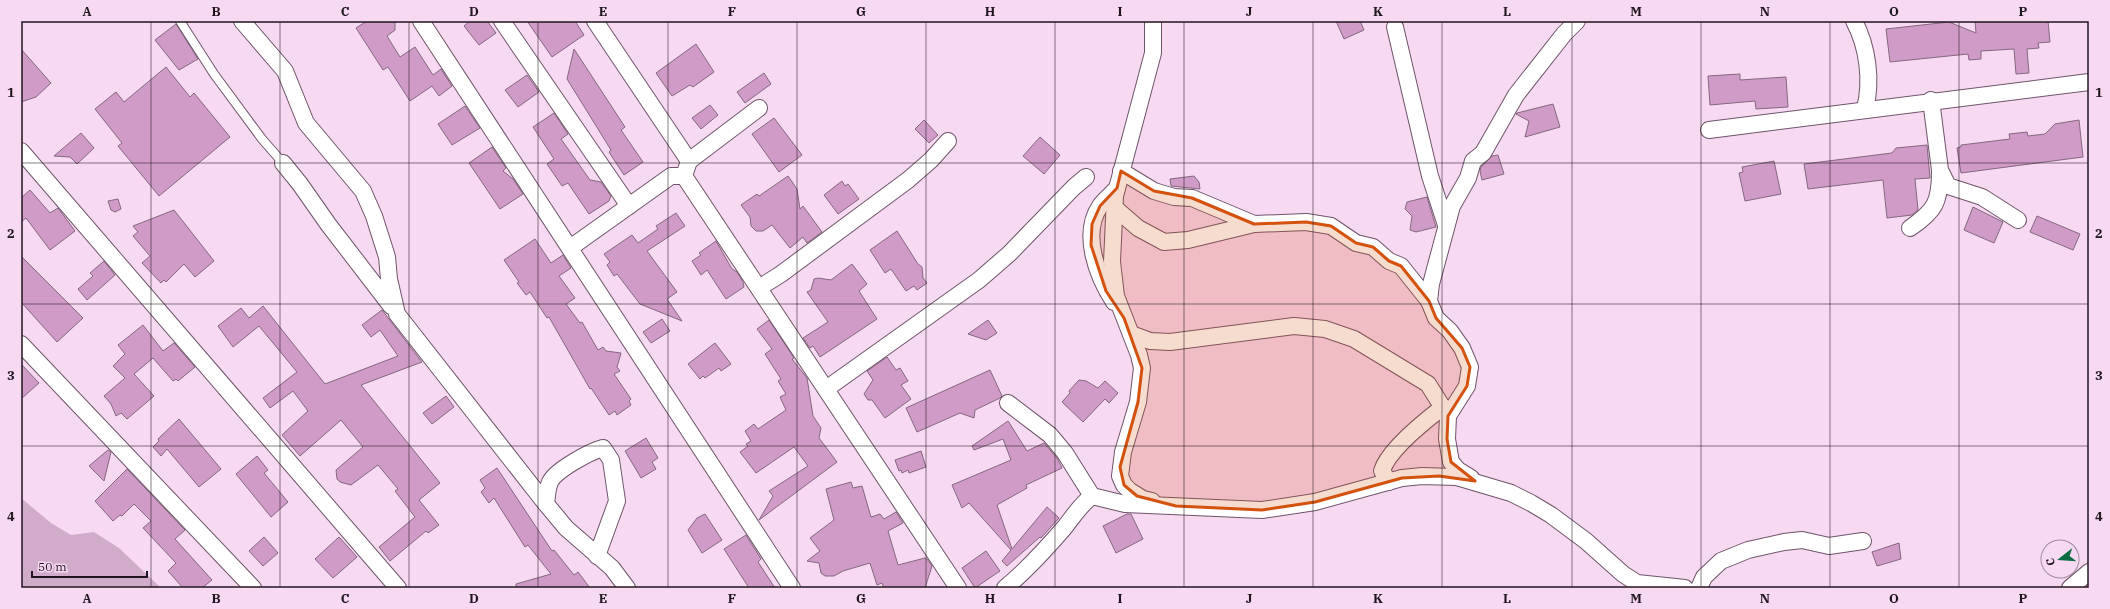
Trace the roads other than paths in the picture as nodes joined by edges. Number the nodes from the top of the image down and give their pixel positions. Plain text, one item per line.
1 (180, 21) edge
2 (242, 21) edge
3 (420, 21) edge
4 (502, 21) edge
5 (594, 21) edge
6 (1154, 21) edge
7 (1578, 21) edge
8 (1854, 21) edge
9 (1395, 27) dead end
10 (2089, 82) edge
11 (1932, 100) junction
12 (759, 108) dead end
13 (1865, 110) junction
14 (1709, 130) dead end
15 (948, 141) dead end
16 (21, 151) edge
17 (283, 163) joint
18 (686, 168) junction
19 (1940, 170) junction
20 (1122, 171) junction
21 (1086, 177) dead end
22 (1948, 186) junction
23 (1117, 188) junction
24 (629, 206) junction
25 (1115, 208) junction
26 (1933, 209) junction
27 (2018, 220) dead end
28 (1254, 224) junction
29 (1446, 225) junction
30 (1910, 228) dead end
31 (570, 248) junction
32 (759, 288) junction
33 (1429, 301) junction
34 (397, 314) junction
35 (1124, 318) junction
36 (1130, 334) junction
37 (21, 344) edge
38 (826, 388) junction
39 (1008, 403) dead end
40 (1446, 412) junction
41 (1475, 481) junction
42 (1389, 482) junction
43 (1130, 491) junction
44 (1092, 496) junction
45 (1113, 500) junction
46 (546, 504) junction
47 (1176, 506) junction
48 (1863, 541) dead end
49 (597, 556) junction
50 (2089, 572) edge
51 (1640, 586) edge
52 (253, 588) edge
53 (398, 588) edge
54 (626, 588) edge
55 (792, 588) edge
56 (958, 588) edge
57 (1005, 588) edge
58 (1684, 588) edge
59 (1699, 588) edge
60 (2070, 588) edge

1 - 17 lane
2 - 34 street
3 - 31 street
4 - 24 street
5 - 18 street
6 - 20 street
7 - 29 street
8 - 13 street
9 - 29 street
10 - 11 street
11 - 13 street
11 - 19 street
12 - 18 street
13 - 14 street
15 - 32 street
16 - 53 street
17 - 34 street
18 - 24 street
18 - 32 street
19 - 22 street
19 - 26 street
20 - 23 street
20 - 28 street
21 - 38 street
22 - 26 street
22 - 27 street
23 - 25 street
23 - 35 street
24 - 31 street
25 - 28 street
25 - 35 street
26 - 30 street
28 - 33 street
29 - 33 street
31 - 55 street
32 - 38 street
33 - 40 street
34 - 46 street
35 - 36 street
36 - 40 street
36 - 43 street
37 - 52 street
38 - 56 street
39 - 44 street
40 - 41 street
40 - 42 street
41 - 42 street
41 - 51 street
42 - 47 street
43 - 45 street
43 - 47 street
44 - 45 street
44 - 57 street
45 - 47 street
46 - 49 street
46 - 49 street
48 - 59 street
49 - 54 street
50 - 60 street
51 - 58 street

